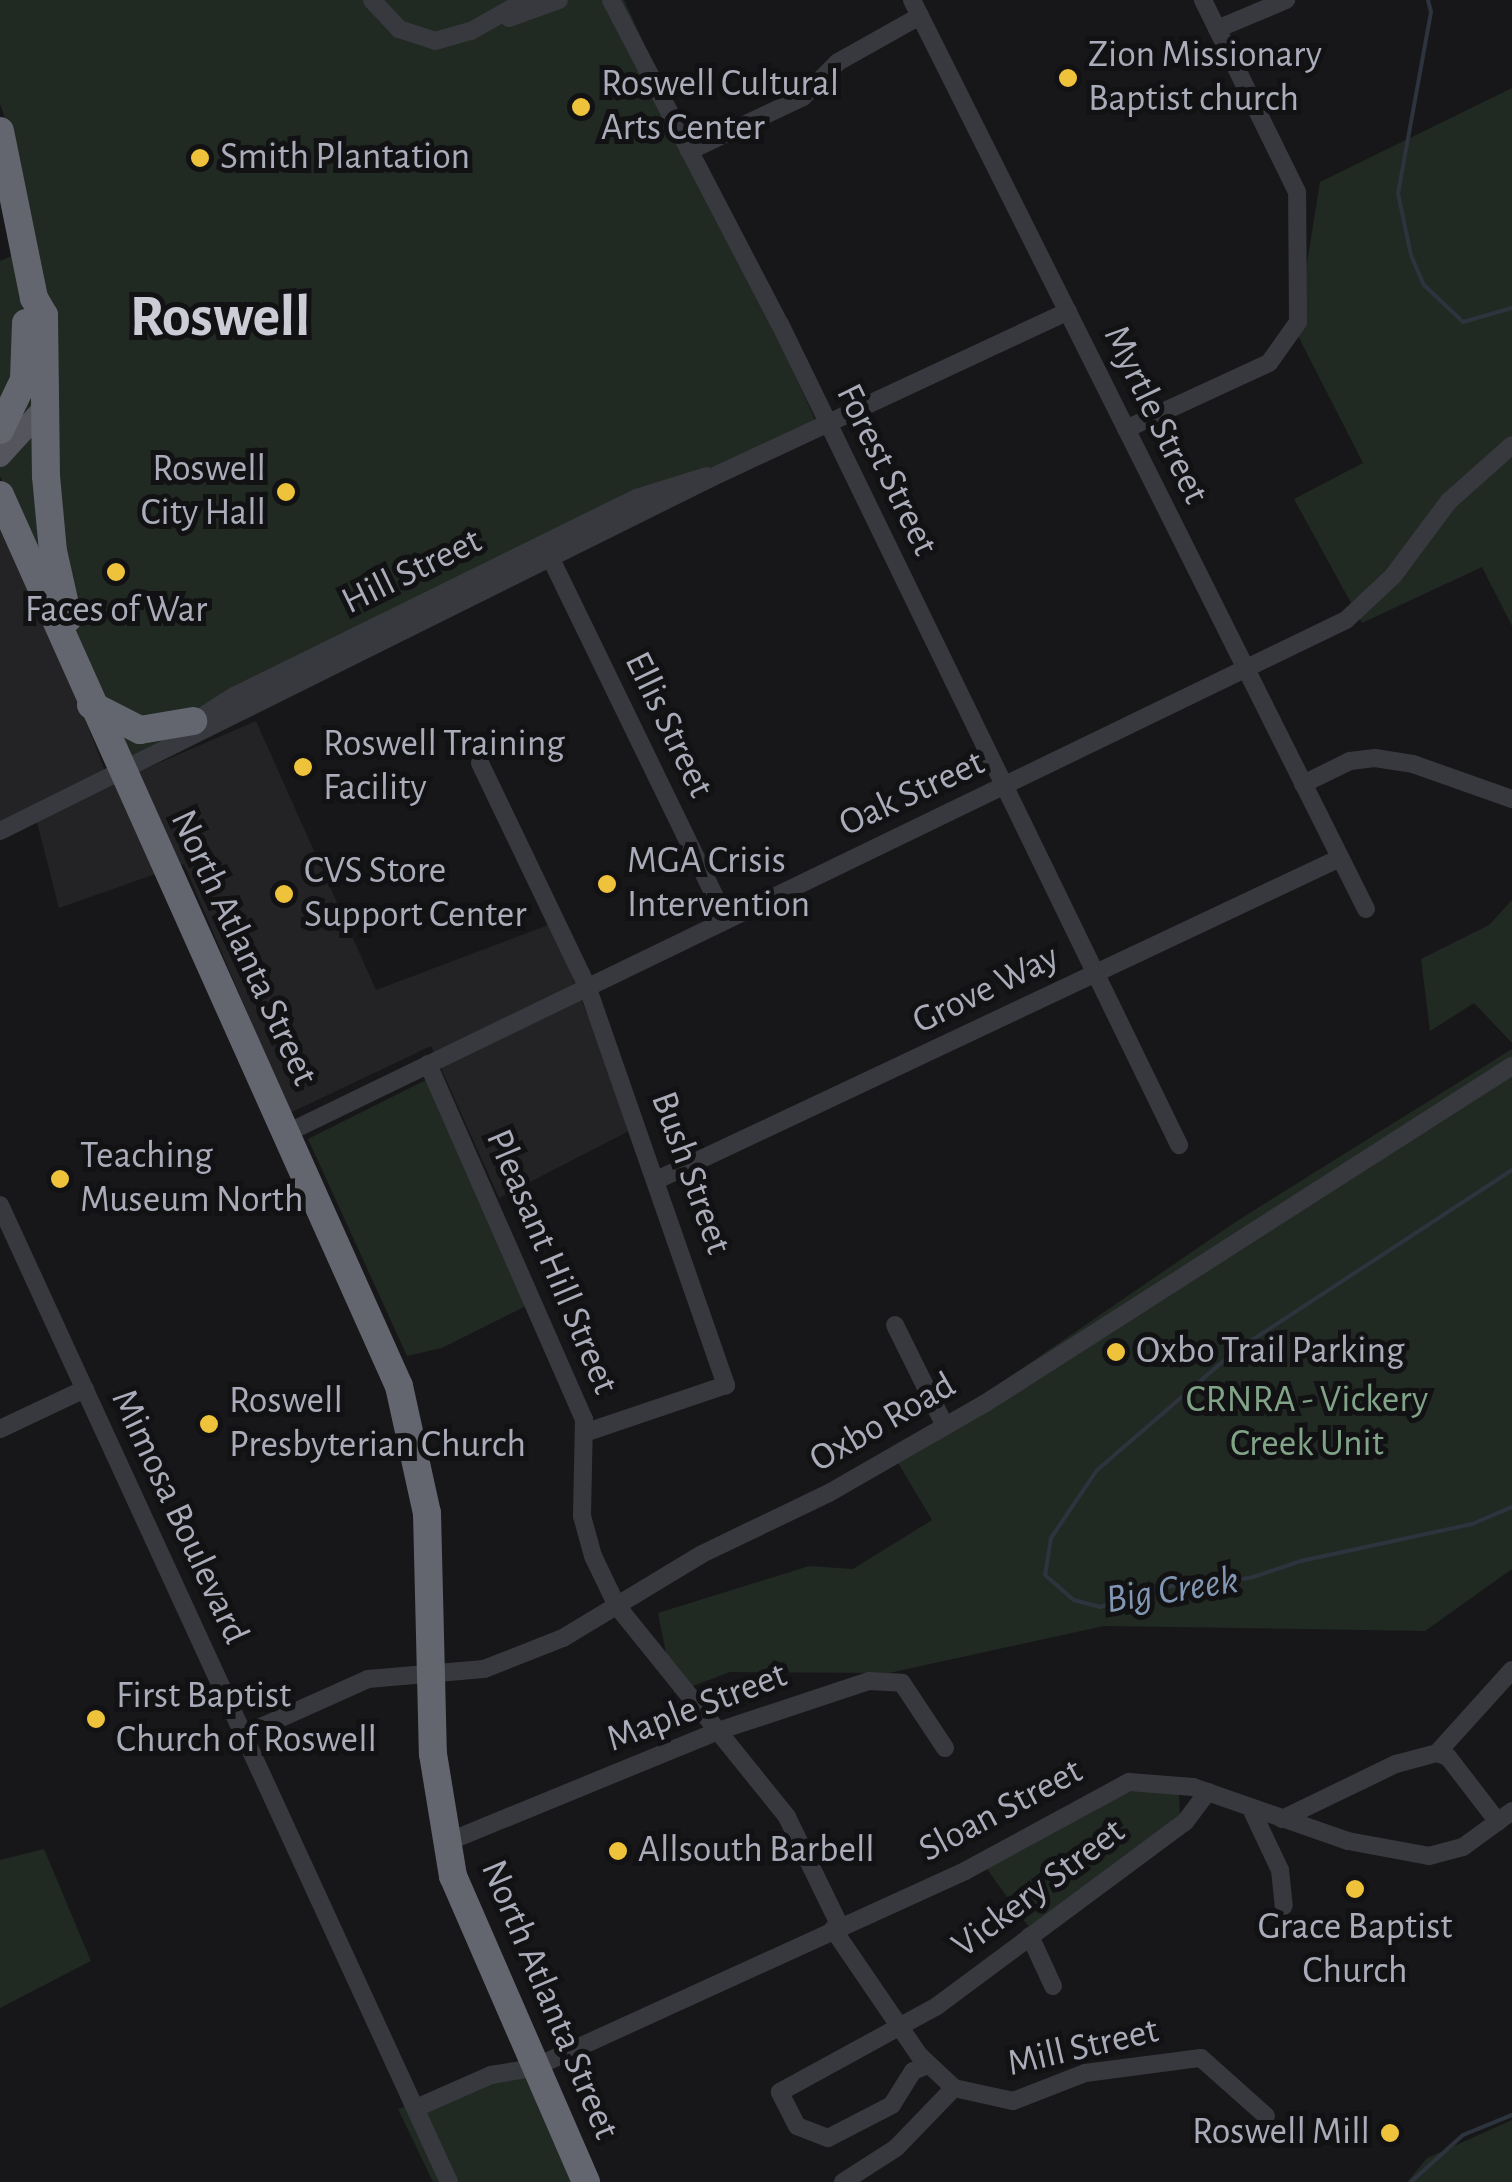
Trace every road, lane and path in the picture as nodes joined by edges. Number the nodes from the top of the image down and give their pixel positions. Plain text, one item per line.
1 (372, 0) edge
2 (526, 0) edge
3 (559, 0) edge
4 (611, 0) edge
5 (1203, 0) edge
6 (1286, 0) edge
7 (916, 8) edge
8 (489, 22) junction
9 (1217, 29) junction
10 (0, 131) edge
11 (689, 151) junction
12 (12, 236) edge
13 (34, 298) junction
14 (1068, 311) junction
15 (42, 410) junction
16 (826, 424) junction
17 (0, 430) edge
18 (1126, 430) junction
19 (1512, 445) edge
20 (0, 456) edge
21 (719, 474) junction
22 (0, 495) edge
23 (552, 560) junction
24 (1246, 672) junction
25 (88, 697) junction
26 (193, 721) junction
27 (146, 756) junction
28 (480, 763) dead end
29 (120, 770) junction
30 (1303, 784) junction
31 (1006, 786) junction
32 (1512, 799) edge
33 (0, 831) edge
34 (1340, 858) junction
35 (1366, 909) dead end
36 (725, 918) junction
37 (1096, 972) junction
38 (587, 986) junction
39 (428, 1064) junction
40 (1512, 1066) edge
41 (287, 1133) junction
42 (1179, 1145) dead end
43 (659, 1178) junction
44 (0, 1205) edge
45 (895, 1325) dead end
46 (85, 1389) junction
47 (945, 1426) junction
48 (0, 1429) edge
49 (587, 1432) junction
50 (617, 1606) junction
51 (1512, 1670) edge
52 (431, 1673) junction
53 (718, 1731) junction
54 (243, 1735) junction
55 (945, 1748) dead end
56 (1437, 1753) junction
57 (1208, 1792) junction
58 (1253, 1813) junction
59 (1505, 1816) edge
60 (1282, 1819) junction
61 (446, 1843) junction
62 (1284, 1906) dead end
63 (836, 1927) junction
64 (1030, 1936) junction
65 (1053, 1986) dead end
66 (898, 2025) junction
67 (928, 2065) junction
68 (533, 2068) junction
69 (954, 2088) junction
70 (416, 2108) junction
71 (1266, 2116) dead end
72 (449, 2182) edge
73 (586, 2182) edge
74 (843, 2182) edge

1 - 8 street
2 - 8 street
3 - 8 street
4 - 11 street, Forest Street
5 - 9 street
6 - 9 street
7 - 11 street
7 - 14 street, Myrtle Street
9 - 18 street
10 - 12 highway
11 - 16 street, Forest Street
12 - 13 highway
13 - 15 highway
13 - 17 highway
14 - 16 street, Hill Street
14 - 18 street, Myrtle Street
15 - 20 main road
15 - 25 highway
16 - 21 street, Hill Street
16 - 31 street, Forest Street
18 - 24 street, Myrtle Street
19 - 24 street, Oak Street
21 - 23 street, Hill Street
21 - 26 street, Hill Street
22 - 25 highway, North Atlanta Street
23 - 27 street, Hill Street
23 - 36 street, Ellis Street
24 - 30 street, Myrtle Street
24 - 31 street, Oak Street
25 - 26 highway
25 - 29 highway, North Atlanta Street
26 - 27 street, Hill Street
27 - 29 street, Hill Street
28 - 38 street, Bush Street
29 - 33 street, Hill Street
29 - 41 highway, North Atlanta Street
30 - 32 street
30 - 34 street, Myrtle Street
31 - 36 street, Oak Street
31 - 37 street, Forest Street
34 - 35 street, Myrtle Street
34 - 37 street, Grove Way
36 - 38 street, Oak Street
37 - 42 street, Forest Street
37 - 43 street, Grove Way
38 - 39 street, Oak Street
38 - 43 street, Bush Street
39 - 41 street, Oak Street
39 - 49 street, Pleasant Hill Street
40 - 47 street, Oxbo Road
41 - 52 highway, North Atlanta Street
43 - 49 street, Bush Street
44 - 46 street, Mimosa Boulevard
45 - 47 street
46 - 48 street
46 - 54 street, Mimosa Boulevard
47 - 50 street, Oxbo Road
49 - 50 street, Pleasant Hill Street
50 - 52 street, Oxbo Road
50 - 53 street, Pleasant Hill Street
51 - 56 street
52 - 54 street, Oxbo Road
52 - 61 highway, North Atlanta Street
53 - 55 street, Maple Street
53 - 61 street, Maple Street
53 - 63 street, Mill Street
54 - 70 street, Mimosa Boulevard
56 - 59 street
56 - 60 street
57 - 58 street, Sloan Street
57 - 63 street, Sloan Street
57 - 64 street, Vickery Street
58 - 60 street, Sloan Street
58 - 62 street
59 - 60 street, Sloan Street
61 - 68 highway, North Atlanta Street
63 - 66 street, Mill Street
63 - 68 street, Sloan Street
64 - 65 street
64 - 66 street, Vickery Street
66 - 67 street, Mill Street
66 - 67 street, Vickery Street
67 - 69 street, Mill Street
68 - 70 street, Sloan Street
68 - 73 highway, North Atlanta Street
69 - 71 street, Mill Street
69 - 74 street
70 - 72 street, Mimosa Boulevard

